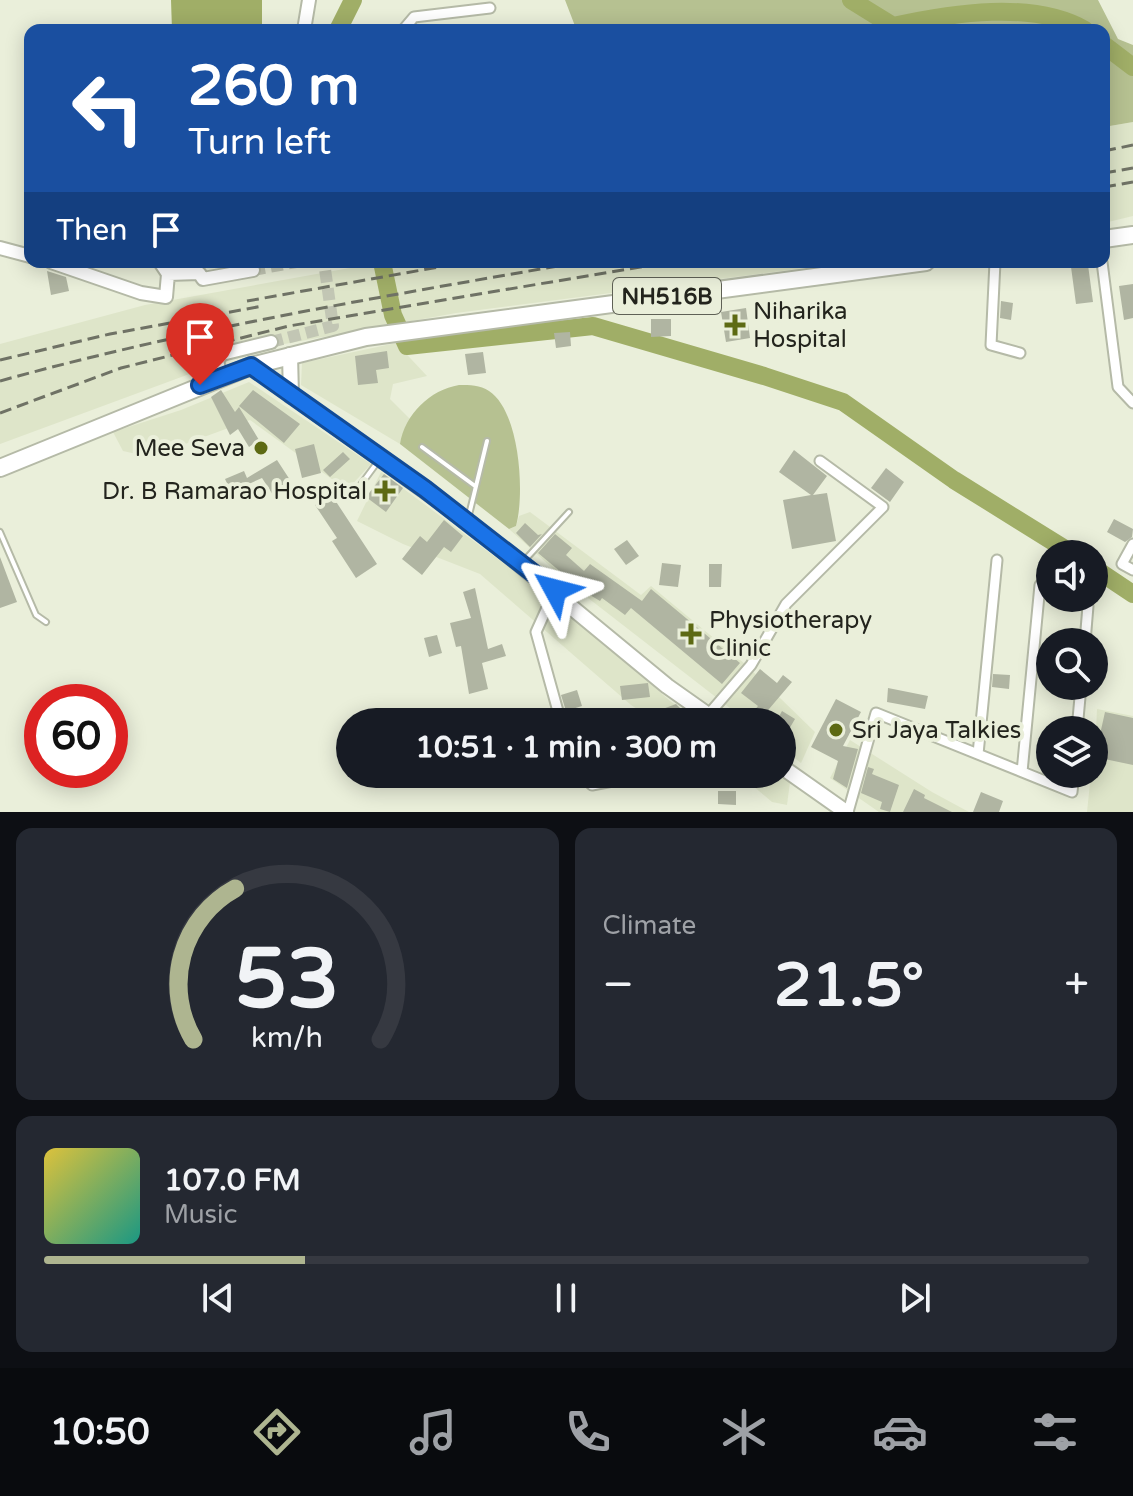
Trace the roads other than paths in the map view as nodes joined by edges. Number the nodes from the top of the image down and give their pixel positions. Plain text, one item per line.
1 (309, 0) edge
2 (490, 8) dead end
3 (305, 24) edge
4 (408, 24) edge
5 (1133, 235) edge
6 (1110, 238) edge
7 (0, 248) edge
8 (24, 254) edge
9 (68, 268) edge
10 (164, 268) edge
11 (880, 268) edge
12 (995, 268) edge
13 (1103, 268) edge
14 (253, 270) dead end
15 (168, 274) junction
16 (271, 342) tunnel mouth
17 (1020, 353) dead end
18 (290, 355) junction
19 (251, 366) junction
20 (221, 377) junction
21 (291, 396) junction
22 (1133, 403) edge
23 (487, 441) dead end
24 (422, 447) dead end
25 (380, 458) junction
26 (820, 461) dead end
27 (0, 468) edge
28 (475, 486) junction
29 (351, 498) dead end
30 (569, 512) dead end
31 (467, 521) junction
32 (0, 532) edge
33 (1133, 544) edge
34 (997, 560) dead end
35 (521, 564) junction
36 (1133, 570) edge
37 (555, 590) junction
38 (1037, 612) edge
39 (46, 622) dead end
40 (557, 708) edge
41 (699, 708) edge
42 (720, 708) edge
43 (978, 754) junction
44 (1022, 772) junction
45 (796, 777) edge
46 (1036, 778) edge
47 (847, 812) edge

1 - 3 main road
2 - 4 street
5 - 6 highway
7 - 8 main road
9 - 15 main road
10 - 15 main road
11 - 18 highway, NH516B
12 - 17 street
13 - 22 street
14 - 15 main road
16 - 20 main road
18 - 19 highway, NH516B
18 - 21 main road
19 - 20 highway, NH516B
19 - 21 main road
20 - 27 highway, NH516B
21 - 25 main road
23 - 28 lane
24 - 28 lane
25 - 29 lane
25 - 31 main road
26 - 42 street
28 - 31 lane
30 - 35 lane
31 - 35 main road
32 - 39 lane
33 - 36 street
34 - 43 street
35 - 37 main road
37 - 40 street
37 - 41 main road
38 - 44 street
43 - 44 street
43 - 47 street
44 - 46 street
45 - 47 main road

